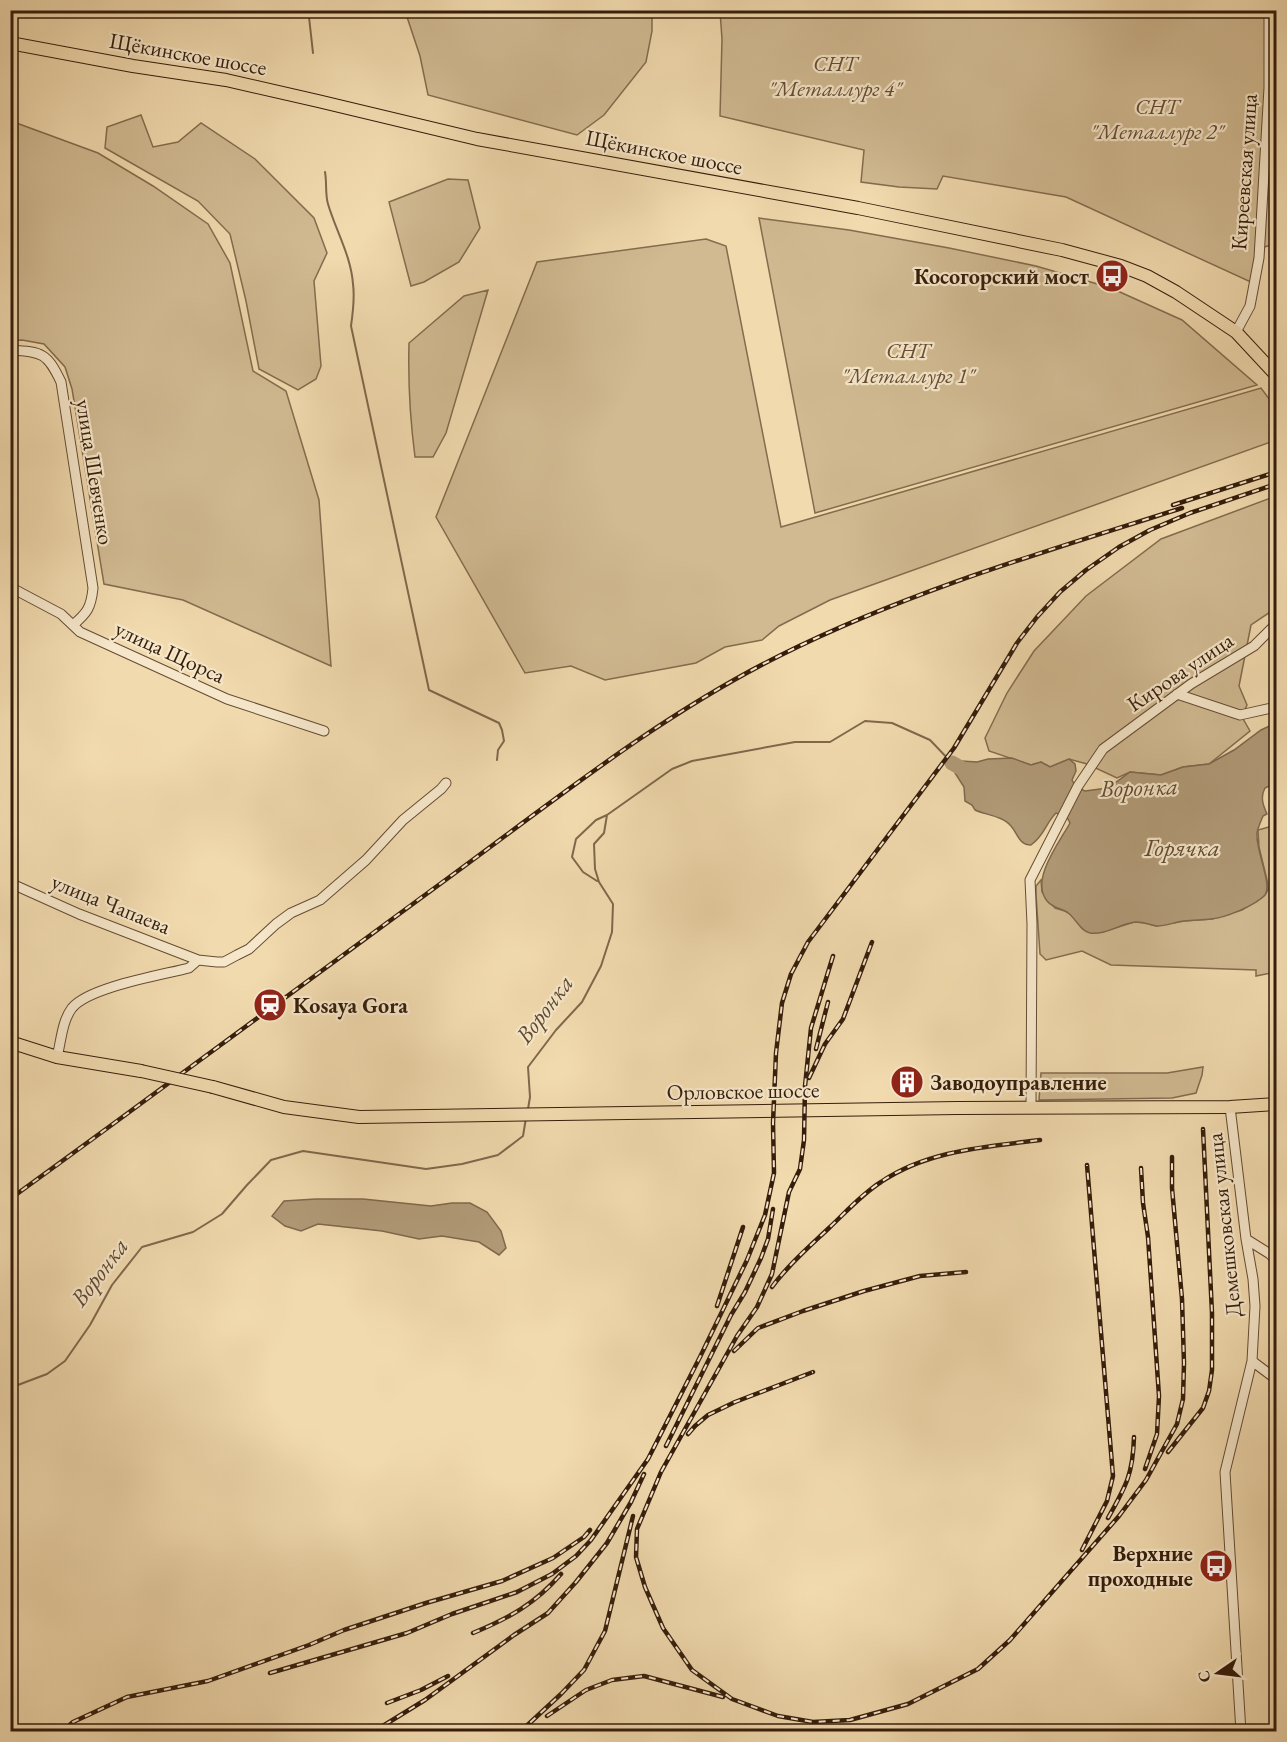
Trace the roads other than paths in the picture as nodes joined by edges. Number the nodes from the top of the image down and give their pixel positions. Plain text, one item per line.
1 (1269, 10) edge
2 (10, 44) edge
3 (1236, 332) junction
4 (10, 350) edge
5 (1276, 375) edge
6 (10, 587) edge
7 (1276, 624) edge
8 (73, 625) junction
9 (1177, 694) junction
10 (1276, 707) edge
11 (324, 730) dead end
12 (446, 783) dead end
13 (10, 883) edge
14 (198, 960) junction
15 (10, 1042) edge
16 (57, 1057) junction
17 (1276, 1104) edge
18 (1230, 1107) junction
19 (1031, 1108) junction
20 (1246, 1239) junction
21 (1276, 1261) edge
22 (1252, 1361) junction
23 (1276, 1379) edge
24 (1241, 1731) edge

1 - 3 street, Киреевская улица
2 - 3 main road, Щёкинское шоссе
3 - 5 main road, Щёкинское шоссе
4 - 8 street, улица Шевченко
6 - 8 street, улица Щорса
7 - 9 street, Кирова улица
8 - 11 street, улица Щорса
9 - 10 street
9 - 19 street, Кирова улица
12 - 14 street
13 - 14 street, улица Чапаева
14 - 16 street
15 - 16 main road, Орловское шоссе
16 - 19 main road, Орловское шоссе, bridge
17 - 18 main road, Орловское шоссе
18 - 19 main road, Орловское шоссе
18 - 20 street, Демешковская улица
20 - 21 street
20 - 22 street, Демешковская улица
22 - 23 street
22 - 24 street, Демешковская улица

